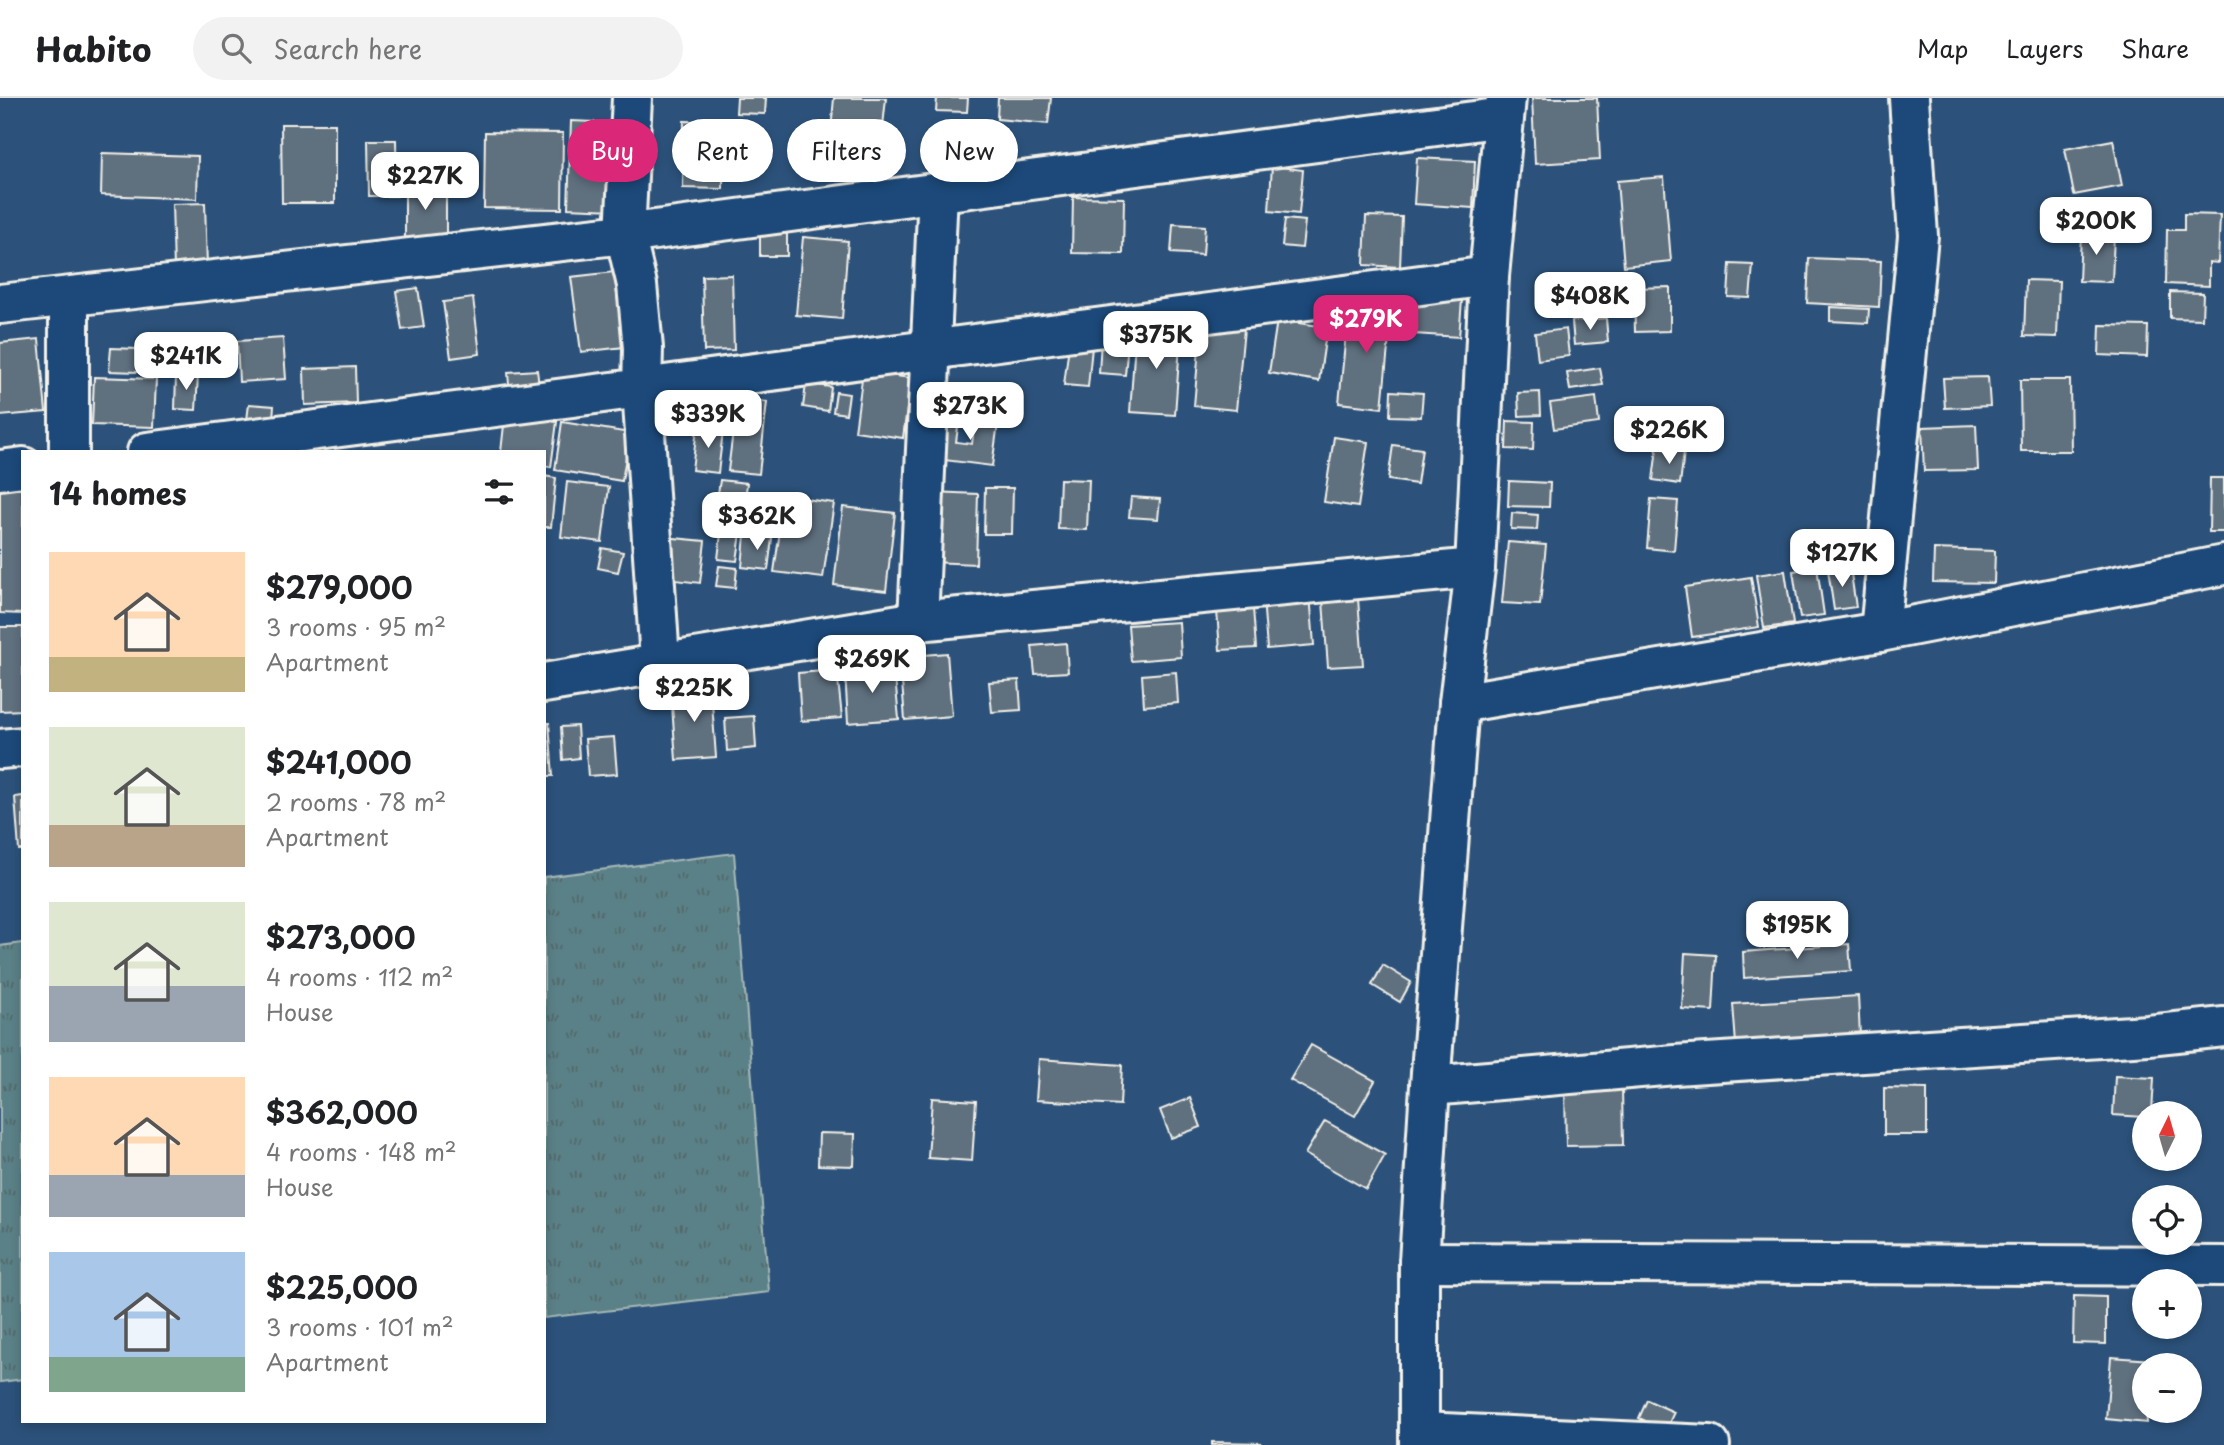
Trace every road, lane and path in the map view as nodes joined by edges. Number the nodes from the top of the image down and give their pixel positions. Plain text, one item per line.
1 (632, 98) edge
2 (1909, 98) edge
3 (1505, 107) edge
4 (938, 192) junction
5 (625, 234) junction
6 (1489, 276) junction
7 (69, 298) junction
8 (0, 304) edge
9 (932, 350) junction
10 (642, 388) junction
11 (69, 450) edge
12 (162, 450) edge
13 (21, 467) edge
14 (0, 470) edge
15 (2224, 565) edge
16 (1475, 568) junction
17 (918, 621) junction
18 (1880, 632) junction
19 (660, 661) junction
20 (546, 682) edge
21 (1459, 702) junction
22 (21, 747) edge
23 (0, 749) edge
24 (2224, 1027) edge
25 (1430, 1086) junction
26 (1419, 1262) junction
27 (2224, 1266) edge
28 (1420, 1438) edge
29 (1710, 1445) edge

1 - 5 street
2 - 18 street
3 - 4 street
3 - 6 street
4 - 5 street
4 - 9 street
5 - 7 street
5 - 10 street
6 - 9 street
6 - 16 street
7 - 8 street
7 - 11 street
9 - 10 street
9 - 17 street
10 - 12 street
10 - 19 street
13 - 14 street
15 - 18 street
16 - 17 street
16 - 21 street
17 - 19 street
18 - 21 street
19 - 20 street
21 - 25 street
22 - 23 street
24 - 25 street
25 - 26 street
26 - 27 street
26 - 28 street
28 - 29 street

